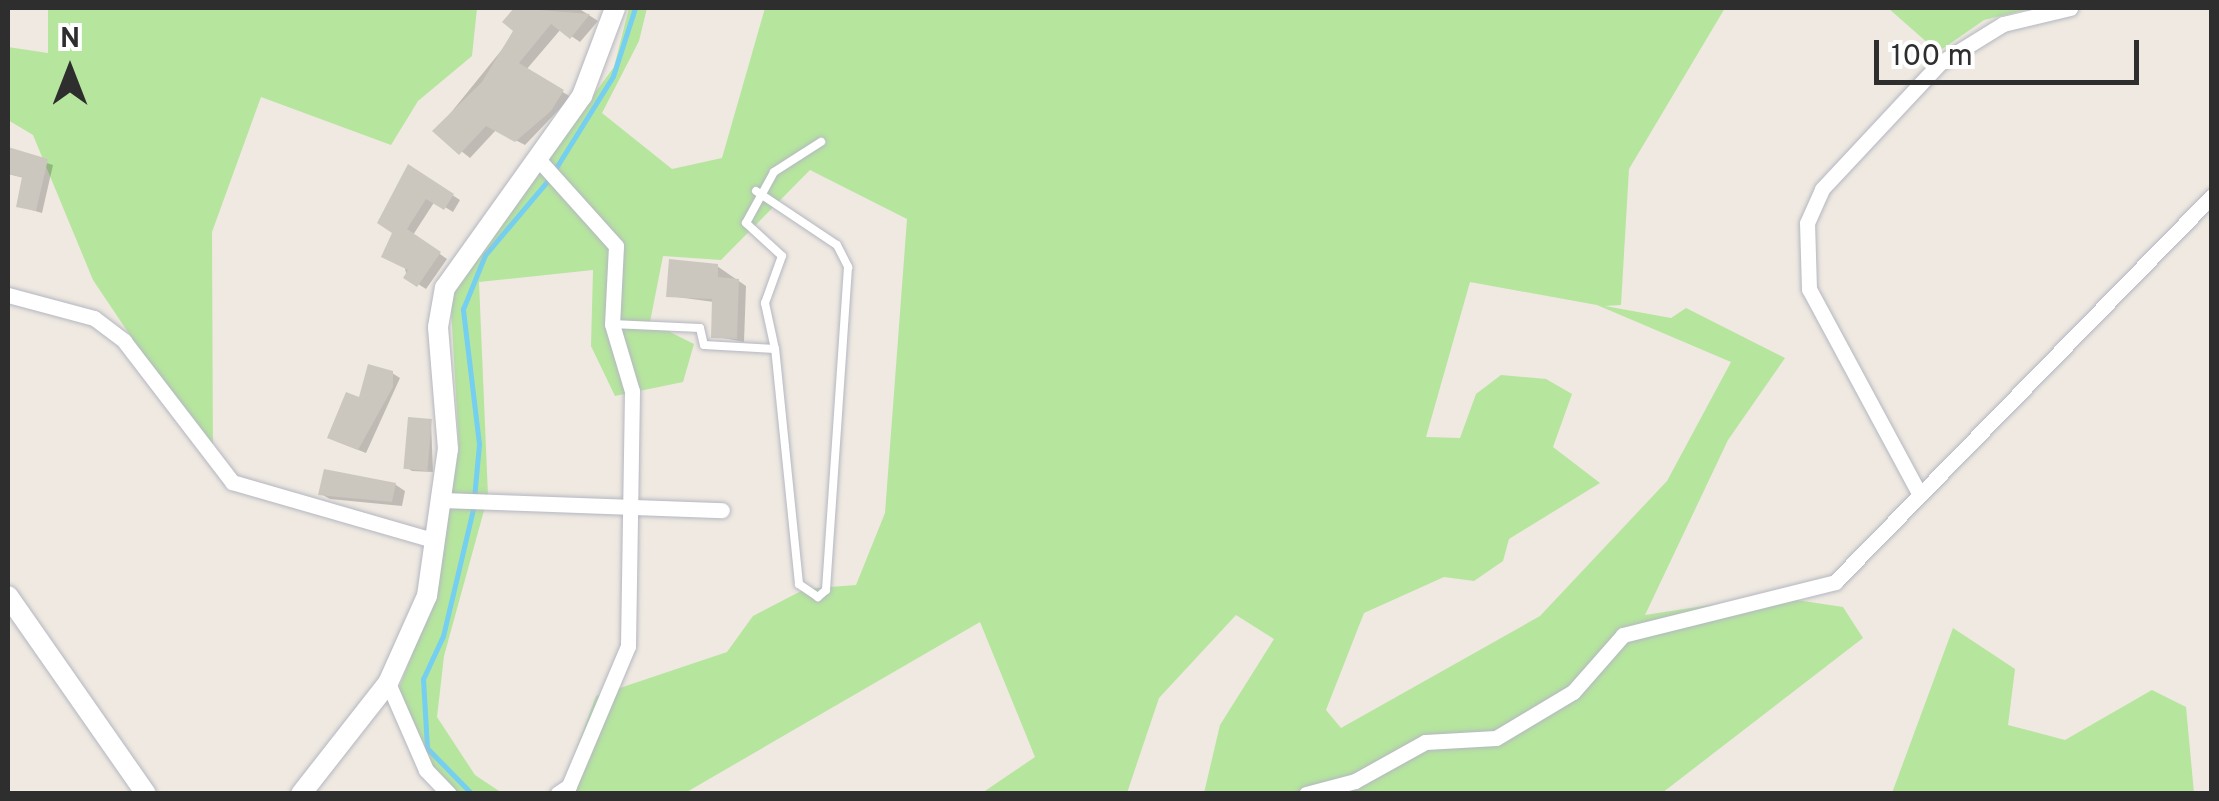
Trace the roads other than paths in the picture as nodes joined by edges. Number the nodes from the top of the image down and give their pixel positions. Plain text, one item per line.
1 (615, 8) edge
2 (2070, 8) edge
3 (821, 142) dead end
4 (538, 159) junction
5 (756, 191) junction
6 (2212, 196) edge
7 (8, 295) edge
8 (612, 324) junction
9 (775, 349) junction
10 (1920, 495) junction
11 (443, 500) junction
12 (630, 507) junction
13 (722, 510) dead end
14 (436, 541) junction
15 (8, 596) edge
16 (388, 684) junction
17 (146, 794) edge
18 (301, 794) edge
19 (449, 794) edge
20 (557, 794) edge
21 (1306, 794) edge

1 - 4 street
2 - 10 street
3 - 5 lane
4 - 8 street
4 - 11 street
5 - 9 lane
5 - 9 lane
6 - 10 street
7 - 14 street
8 - 9 lane
8 - 12 street
10 - 21 street
11 - 12 street
11 - 14 street
12 - 13 street
12 - 20 street
14 - 16 street
15 - 17 street
16 - 18 street
16 - 19 street

